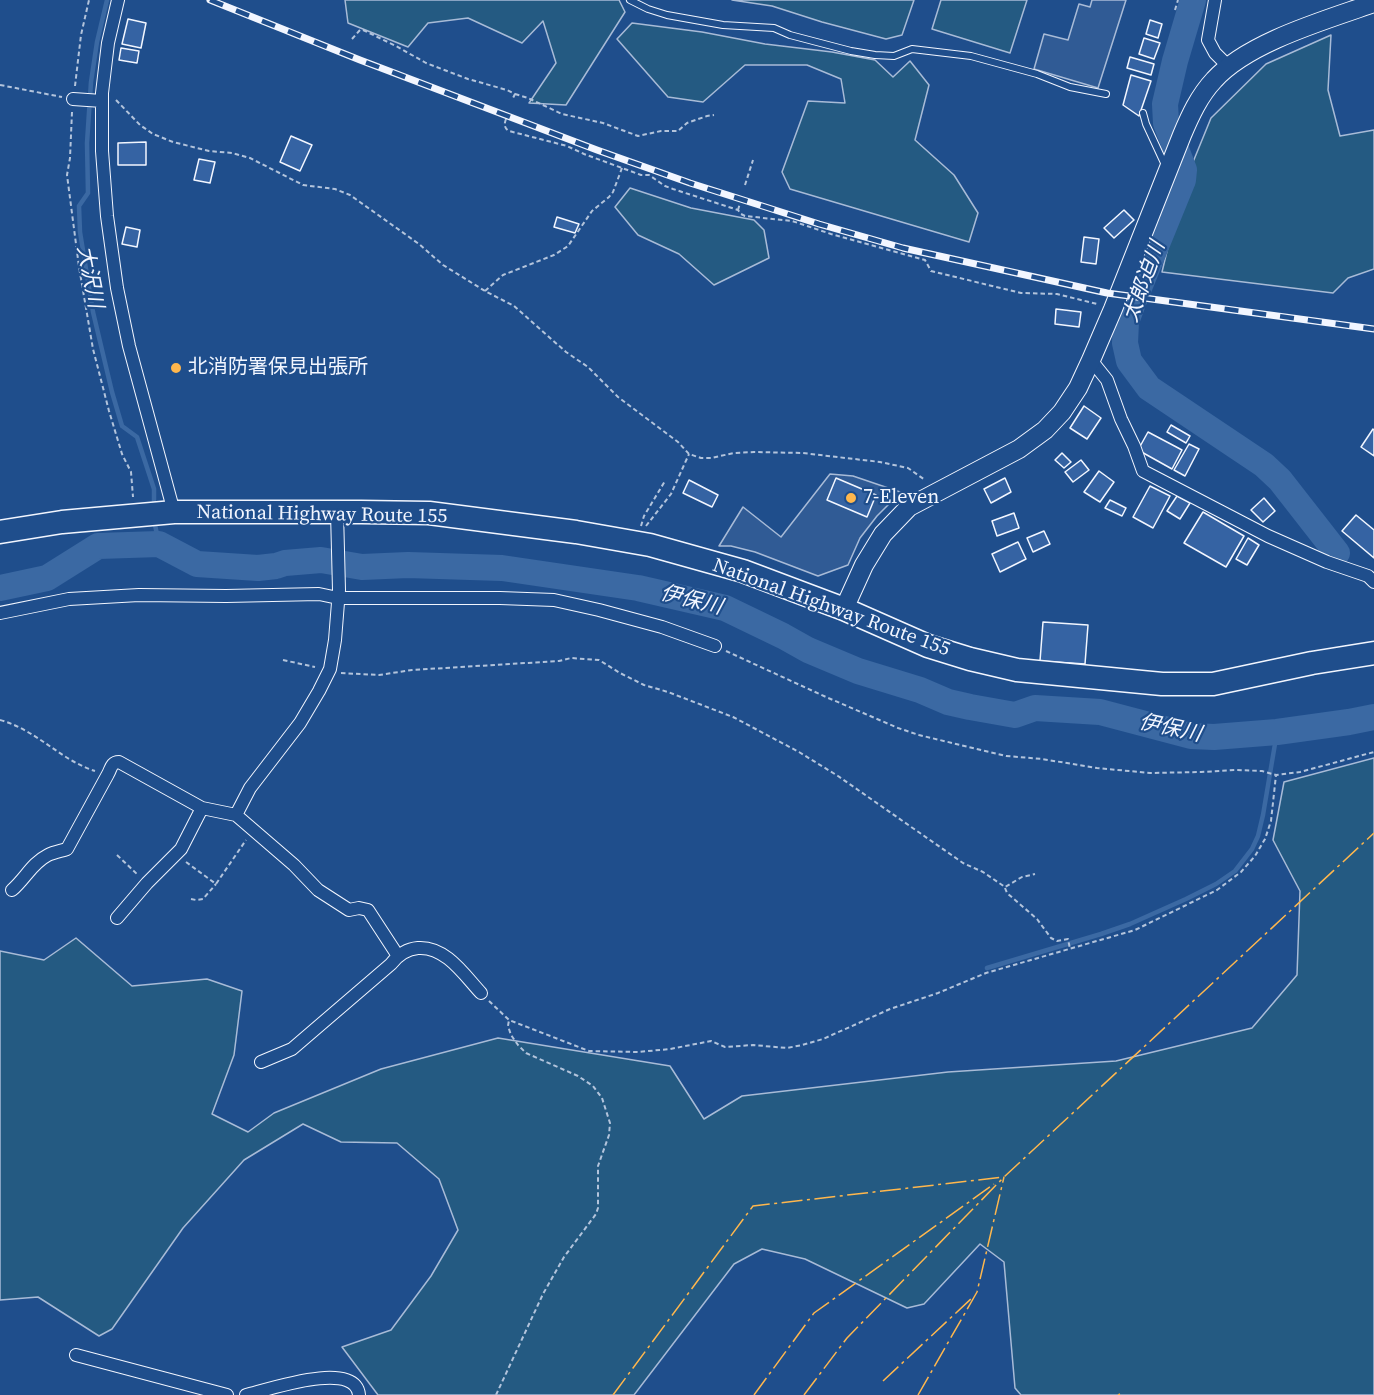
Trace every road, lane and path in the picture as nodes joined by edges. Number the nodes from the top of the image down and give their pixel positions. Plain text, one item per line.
1 (89, 0) edge
2 (118, 0) edge
3 (630, 0) edge
4 (1178, 0) edge
5 (1215, 0) edge
6 (1374, 3) edge
7 (1175, 10) dead end
8 (352, 39) dead end
9 (1228, 66) junction
10 (0, 85) edge
11 (515, 94) junction
12 (1106, 94) dead end
13 (100, 98) junction
14 (73, 99) junction
15 (512, 100) dead end
16 (1143, 113) dead end
17 (714, 115) dead end
18 (506, 119) dead end
19 (753, 160) dead end
20 (1170, 165) junction
21 (622, 168) junction
22 (745, 185) dead end
23 (740, 202) dead end
24 (738, 210) junction
25 (485, 291) junction
26 (1113, 309) junction
27 (1091, 360) junction
28 (689, 454) junction
29 (665, 482) dead end
30 (932, 494) junction
31 (174, 512) junction
32 (337, 512) junction
33 (134, 515) junction
34 (0, 532) edge
35 (1374, 582) edge
36 (338, 594) junction
37 (844, 609) junction
38 (0, 612) edge
39 (715, 646) joint
40 (1374, 653) edge
41 (283, 660) dead end
42 (329, 670) junction
43 (0, 720) edge
44 (1374, 752) edge
45 (108, 774) junction
46 (1276, 775) junction
47 (202, 808) junction
48 (236, 815) junction
49 (253, 829) junction
50 (117, 855) dead end
51 (176, 855) junction
52 (1035, 874) dead end
53 (147, 883) junction
54 (216, 884) junction
55 (1005, 887) junction
56 (12, 890) dead end
57 (191, 899) dead end
58 (117, 918) dead end
59 (1070, 949) junction
60 (398, 956) junction
61 (481, 993) joint
62 (509, 1020) junction
63 (261, 1062) dead end
64 (76, 1354) dead end
65 (227, 1395) edge
66 (246, 1395) edge
67 (359, 1395) edge
68 (496, 1395) edge

1 - 14 path
2 - 13 street
3 - 12 lane
4 - 7 path
5 - 9 street
6 - 9 street
8 - 11 path
9 - 20 street
10 - 14 path
11 - 15 path
11 - 17 path
13 - 14 street
13 - 25 path
13 - 31 street
14 - 33 path
16 - 20 lane
18 - 21 path
19 - 22 path
20 - 26 street
21 - 24 path
21 - 25 path
23 - 24 path
24 - 26 path
25 - 28 path
26 - 27 street
27 - 30 street
27 - 35 street
28 - 29 path
28 - 30 path
30 - 37 street
31 - 32 highway, National Highway Route 155
31 - 33 highway, National Highway Route 155
32 - 36 street
32 - 37 highway, National Highway Route 155
33 - 34 highway, National Highway Route 155
36 - 38 street
36 - 39 street
36 - 42 street
37 - 40 highway, National Highway Route 155
39 - 46 path
41 - 42 path
42 - 48 street
42 - 55 path
43 - 45 path
44 - 46 path
45 - 47 street
45 - 56 street
46 - 59 path
47 - 48 street
47 - 51 street
48 - 49 street
49 - 54 path
49 - 60 street
50 - 53 path
51 - 53 street
51 - 54 path
52 - 55 path
53 - 58 street
54 - 57 path
55 - 59 path
59 - 62 path
60 - 61 street
60 - 63 street
61 - 62 path
62 - 68 path
64 - 65 street
66 - 67 street

